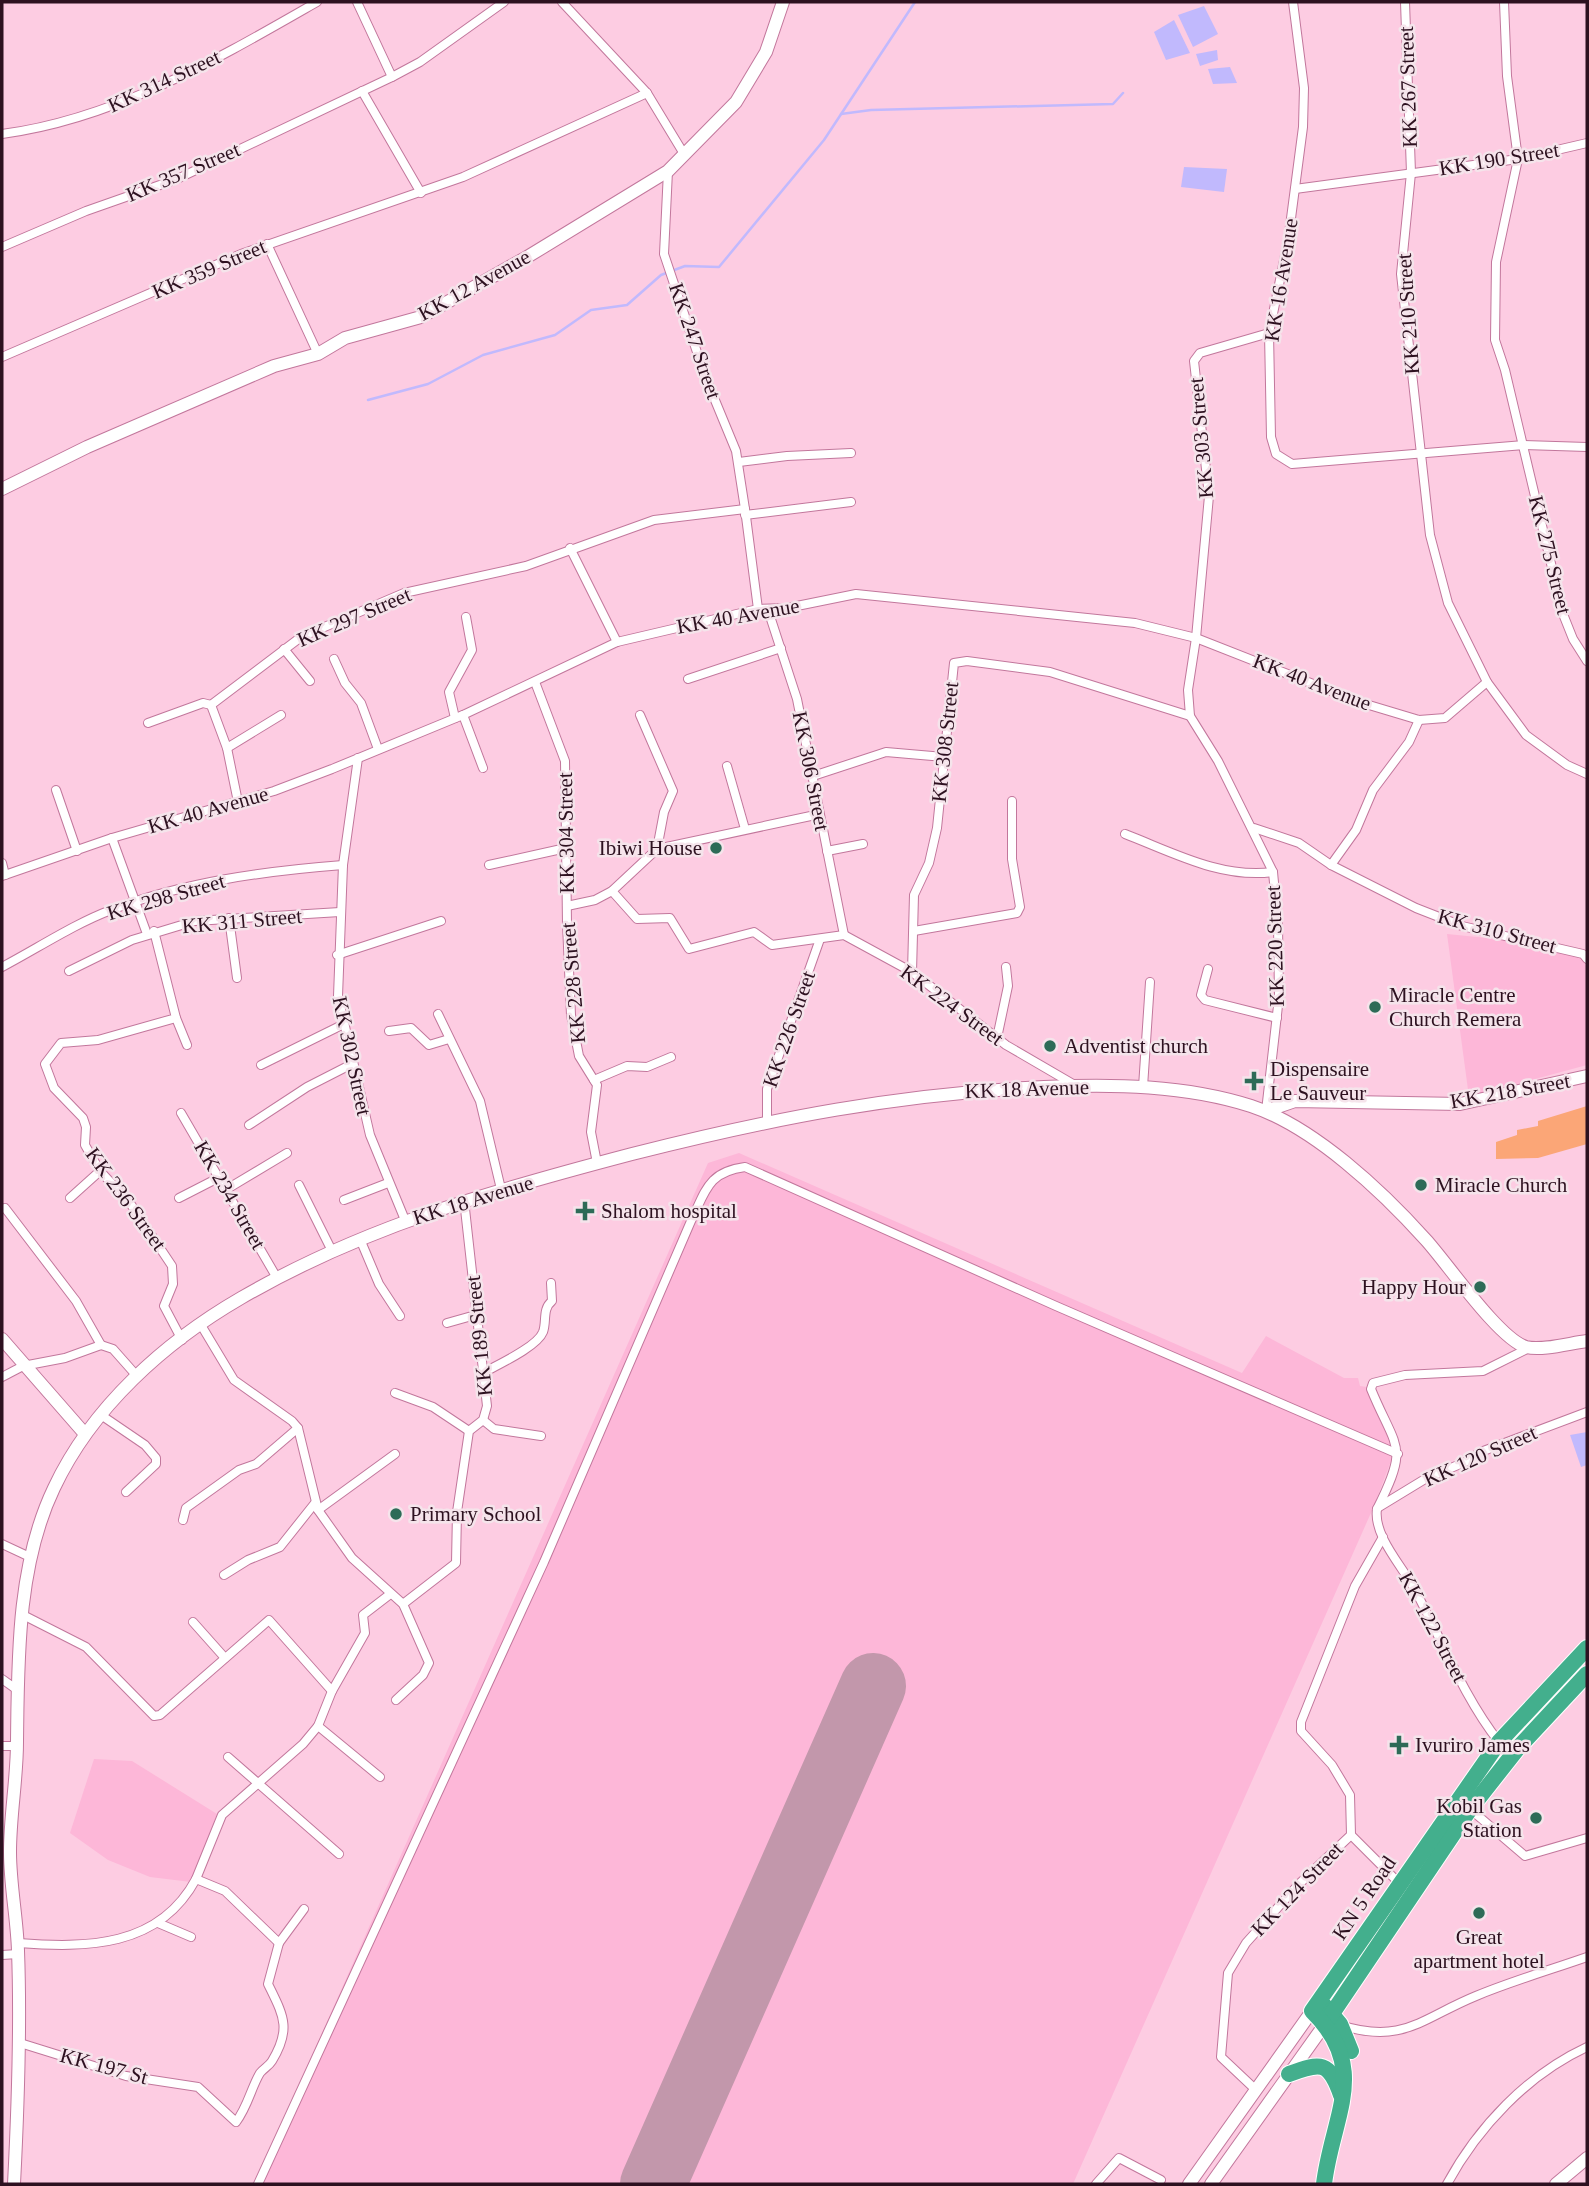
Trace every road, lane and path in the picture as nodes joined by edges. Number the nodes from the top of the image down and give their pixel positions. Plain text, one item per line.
1 (317, 2) edge
2 (357, 2) edge
3 (503, 2) edge
4 (562, 2) edge
5 (783, 2) edge
6 (1293, 2) edge
7 (1405, 2) edge
8 (1504, 2) edge
9 (391, 77) junction
10 (362, 91) junction
11 (646, 93) junction
12 (2, 134) edge
13 (1587, 143) edge
14 (684, 154) junction
15 (1518, 159) junction
16 (668, 171) junction
17 (1411, 173) junction
18 (1295, 189) junction
19 (421, 193) junction
20 (267, 244) junction
21 (2, 247) edge
22 (1269, 333) junction
23 (318, 354) junction
24 (2, 358) edge
25 (1524, 445) junction
26 (1587, 447) edge
27 (851, 453) dead end
28 (1423, 454) junction
29 (739, 462) junction
30 (2, 489) edge
31 (851, 502) dead end
32 (745, 512) junction
33 (570, 548) junction
34 (758, 610) junction
35 (768, 610) junction
36 (467, 617) dead end
37 (1196, 638) junction
38 (617, 642) junction
39 (781, 648) junction
40 (284, 649) junction
41 (334, 659) dead end
42 (1587, 661) edge
43 (688, 679) dead end
44 (310, 681) dead end
45 (535, 681) junction
46 (1487, 682) junction
47 (211, 705) junction
48 (281, 715) dead end
49 (640, 715) dead end
50 (1190, 716) junction
51 (459, 717) junction
52 (1419, 720) junction
53 (148, 723) dead end
54 (227, 748) junction
55 (378, 749) junction
56 (944, 757) junction
57 (358, 758) junction
58 (727, 766) dead end
59 (483, 768) dead end
60 (1587, 774) edge
61 (813, 776) junction
62 (56, 790) dead end
63 (1012, 801) dead end
64 (238, 802) junction
65 (820, 814) junction
66 (1254, 828) junction
67 (745, 829) junction
68 (1125, 834) dead end
69 (112, 838) junction
70 (863, 844) dead end
71 (566, 848) junction
72 (657, 849) junction
73 (77, 851) junction
74 (827, 852) junction
75 (2, 863) edge
76 (489, 864) dead end
77 (342, 865) junction
78 (1331, 865) junction
79 (1273, 872) junction
80 (4, 876) edge
81 (612, 891) junction
82 (135, 901) junction
83 (567, 906) junction
84 (340, 912) junction
85 (229, 918) junction
86 (441, 921) dead end
87 (914, 931) junction
88 (151, 932) junction
89 (845, 935) junction
90 (820, 939) junction
91 (1586, 955) edge
92 (337, 956) junction
93 (2, 967) edge
94 (1006, 967) dead end
95 (1208, 969) dead end
96 (69, 971) dead end
97 (912, 972) junction
98 (237, 978) dead end
99 (1150, 982) dead end
100 (438, 1014) dead end
101 (176, 1018) junction
102 (1277, 1018) junction
103 (344, 1024) junction
104 (389, 1031) dead end
105 (997, 1038) junction
106 (449, 1039) junction
107 (187, 1045) dead end
108 (671, 1057) dead end
109 (352, 1064) junction
110 (261, 1065) dead end
111 (1587, 1076) edge
112 (594, 1080) junction
113 (1075, 1086) junction
114 (1143, 1087) junction
115 (1266, 1111) junction
116 (181, 1113) dead end
117 (767, 1121) junction
118 (249, 1125) dead end
119 (287, 1153) dead end
120 (597, 1163) junction
121 (100, 1171) junction
122 (220, 1177) junction
123 (388, 1182) junction
124 (299, 1185) dead end
125 (227, 1189) junction
126 (501, 1189) junction
127 (70, 1198) dead end
128 (179, 1198) dead end
129 (344, 1200) dead end
130 (464, 1200) junction
131 (5, 1208) dead end
132 (405, 1220) junction
133 (360, 1239) junction
134 (332, 1251) junction
135 (277, 1278) junction
136 (551, 1283) dead end
137 (479, 1314) junction
138 (400, 1316) dead end
139 (447, 1323) dead end
140 (201, 1325) junction
141 (2, 1339) edge
142 (182, 1340) junction
143 (1587, 1341) edge
144 (100, 1345) junction
145 (1529, 1348) junction
146 (23, 1366) junction
147 (483, 1373) junction
148 (136, 1375) junction
149 (2, 1377) edge
150 (395, 1393) dead end
151 (1587, 1412) edge
152 (102, 1415) junction
153 (483, 1420) junction
154 (298, 1428) junction
155 (470, 1431) junction
156 (85, 1434) junction
157 (541, 1436) dead end
158 (395, 1454) dead end
159 (1398, 1454) junction
160 (126, 1492) dead end
161 (316, 1506) junction
162 (1377, 1508) junction
163 (183, 1520) dead end
164 (1383, 1537) junction
165 (2, 1544) edge
166 (32, 1558) junction
167 (224, 1575) dead end
168 (389, 1595) junction
169 (402, 1604) junction
170 (23, 1615) junction
171 (193, 1622) dead end
172 (1587, 1648) edge
173 (225, 1658) junction
174 (1587, 1674) edge
175 (2, 1679) edge
176 (16, 1689) junction
177 (332, 1691) junction
178 (396, 1700) dead end
179 (318, 1726) junction
180 (1499, 1742) junction
181 (2, 1746) edge
182 (17, 1746) junction
183 (228, 1756) dead end
184 (380, 1777) dead end
185 (257, 1784) junction
186 (1470, 1809) junction
187 (1351, 1835) junction
188 (1587, 1838) edge
189 (339, 1854) dead end
190 (6, 1860) edge
191 (196, 1879) junction
192 (1400, 1884) junction
193 (304, 1909) dead end
194 (158, 1923) junction
195 (191, 1937) dead end
196 (279, 1943) junction
197 (18, 1948) junction
198 (2, 1955) edge
199 (1587, 1957) edge
200 (1316, 2006) junction
201 (1332, 2020) junction
202 (20, 2043) junction
203 (1586, 2051) edge
204 (1289, 2074) junction
205 (1256, 2090) junction
206 (1343, 2098) junction
207 (1587, 2158) edge
208 (1161, 2180) dead end
209 (14, 2184) edge
210 (258, 2184) edge
211 (1097, 2184) edge
212 (1189, 2184) edge
213 (1211, 2184) edge
214 (1324, 2184) edge
215 (1447, 2184) edge
216 (1556, 2184) edge

1 - 12 street, KK 314 Street
2 - 9 street
3 - 9 street, KK 357 Street
4 - 11 street
5 - 14 main road, KK 12 Avenue
6 - 18 street, KK 16 Avenue
7 - 17 street, KK 267 Street
8 - 15 street, KK 275 Street
9 - 10 street, KK 357 Street
10 - 19 street
10 - 21 street, KK 357 Street
11 - 14 street
11 - 19 street, KK 359 Street
13 - 15 street, KK 190 Street
14 - 16 main road, KK 12 Avenue
15 - 17 street, KK 190 Street
15 - 25 street, KK 275 Street
16 - 23 main road, KK 12 Avenue
16 - 29 street, KK 247 Street
17 - 18 street, KK 190 Street
17 - 28 street, KK 210 Street
18 - 22 street, KK 16 Avenue
19 - 20 street, KK 359 Street
20 - 23 street
20 - 24 street, KK 359 Street
22 - 28 street, KK 16 Avenue
22 - 37 street, KK 303 Street
23 - 30 main road, KK 12 Avenue
25 - 26 street, KK 16 Avenue
25 - 28 street, KK 16 Avenue
25 - 42 street, KK 275 Street
27 - 29 street
28 - 46 street, KK 210 Street
29 - 32 street, KK 247 Street
31 - 32 street, KK 297 Street
32 - 33 street, KK 297 Street
32 - 34 street, KK 247 Street
33 - 38 street
33 - 40 street, KK 297 Street
34 - 35 street, KK 40 Avenue
34 - 38 street, KK 40 Avenue
35 - 37 street, KK 40 Avenue
35 - 39 street, KK 306 Street
36 - 51 street
37 - 50 street
37 - 52 street, KK 40 Avenue
38 - 45 street, KK 40 Avenue
39 - 43 street
39 - 61 street, KK 306 Street
40 - 44 street
40 - 47 street, KK 297 Street
41 - 55 street
45 - 51 street, KK 40 Avenue
45 - 71 street, KK 304 Street
46 - 52 street
46 - 60 street, KK 210 Street
47 - 53 street
47 - 54 street
48 - 54 street
49 - 72 street
50 - 56 street, KK 308 Street
50 - 66 street, KK 220 Street
51 - 55 street, KK 40 Avenue
51 - 59 street
52 - 78 street
54 - 64 street
55 - 57 street, KK 40 Avenue
56 - 61 street
56 - 87 street, KK 308 Street
57 - 64 street, KK 40 Avenue
57 - 77 street, KK 302 Street
58 - 67 street
61 - 65 street, KK 306 Street
62 - 73 street
63 - 87 street
64 - 69 street, KK 40 Avenue
65 - 67 street
65 - 74 street, KK 306 Street
66 - 78 street, KK 310 Street
66 - 79 street, KK 220 Street
67 - 72 street
68 - 79 street
69 - 73 street, KK 40 Avenue
69 - 82 street
70 - 74 street
71 - 76 street
71 - 83 street, KK 304 Street
72 - 81 street, KK 228 Street
73 - 80 street, KK 40 Avenue
74 - 89 street, KK 306 Street
75 - 80 street
77 - 82 street, KK 298 Street
77 - 84 street, KK 302 Street
78 - 91 street, KK 310 Street
79 - 102 street, KK 220 Street
81 - 83 street, KK 228 Street
81 - 90 street
82 - 88 street
82 - 93 street, KK 298 Street
83 - 112 street, KK 228 Street
84 - 85 street, KK 311 Street
84 - 92 street, KK 302 Street
85 - 88 street, KK 311 Street
85 - 98 street
86 - 92 street
87 - 97 street, KK 308 Street
88 - 96 street, KK 311 Street
88 - 101 street
89 - 90 street
89 - 97 street, KK 224 Street
90 - 117 street, KK 226 Street
92 - 103 street, KK 302 Street
94 - 105 street
95 - 102 street
97 - 105 street, KK 224 Street
99 - 114 street
100 - 106 street
101 - 107 street
101 - 121 street, KK 236 Street
102 - 115 street, KK 220 Street
103 - 109 street, KK 302 Street
103 - 110 street
104 - 106 street
105 - 113 street, KK 224 Street
106 - 126 street
108 - 112 street
109 - 118 street
109 - 123 street, KK 302 Street
111 - 115 main road, KK 218 Street
112 - 120 street, KK 228 Street
113 - 114 main road, KK 18 Avenue
113 - 117 main road, KK 18 Avenue
114 - 115 main road, KK 18 Avenue
115 - 145 main road, KK 18 Avenue
116 - 122 street, KK 234 Street
117 - 120 main road, KK 18 Avenue
119 - 125 street
120 - 126 main road, KK 18 Avenue
121 - 127 street
121 - 142 street, KK 236 Street
122 - 125 street, KK 234 Street
122 - 128 street
123 - 129 street
123 - 132 street, KK 302 Street
124 - 134 street
125 - 135 street, KK 234 Street
126 - 130 main road, KK 18 Avenue
130 - 132 main road, KK 18 Avenue
130 - 137 street, KK 189 Street
131 - 144 street
132 - 133 main road, KK 18 Avenue
133 - 134 main road, KK 18 Avenue
133 - 138 street
134 - 135 main road, KK 18 Avenue
135 - 140 main road, KK 18 Avenue
136 - 147 street
137 - 139 street
137 - 147 street, KK 189 Street
140 - 142 main road, KK 18 Avenue
140 - 154 street
141 - 146 main road
142 - 148 main road, KK 18 Avenue
143 - 145 main road
144 - 146 street
144 - 148 street
145 - 159 street
146 - 149 street
146 - 156 main road
147 - 153 street, KK 189 Street
148 - 152 main road, KK 18 Avenue
150 - 155 street
151 - 162 street, KK 120 Street
152 - 156 main road, KK 18 Avenue
152 - 160 street
153 - 155 street, KK 189 Street
153 - 157 street
154 - 161 street
154 - 163 street
155 - 169 street
156 - 166 main road, KK 18 Avenue
158 - 161 street
159 - 162 street
159 - 210 street
161 - 167 street
161 - 168 street
162 - 164 street, KK 122 Street
164 - 180 street, KK 122 Street
164 - 187 street, KK 124 Street
165 - 166 street
166 - 170 main road, KK 18 Avenue
168 - 169 street
168 - 177 street
169 - 178 street
170 - 173 street
170 - 176 main road, KK 18 Avenue
171 - 173 street
172 - 180 highway, KN 5 Road
173 - 177 street
174 - 186 highway, KN 5 Road
175 - 176 street
176 - 182 main road, KK 18 Avenue
177 - 179 street
179 - 184 street
179 - 185 street
180 - 192 highway, KN 5 Road
181 - 182 street
182 - 190 main road, KK 18 Avenue
183 - 185 street
185 - 189 street
185 - 191 street
186 - 188 street
186 - 201 highway, KN 5 Road
187 - 192 street
187 - 205 street, KK 124 Street
190 - 197 main road, KK 18 Avenue
191 - 194 street
191 - 196 street
192 - 200 highway, KN 5 Road
193 - 196 street
194 - 195 street
194 - 197 street
196 - 202 street, KK 197 St
197 - 198 street
197 - 202 main road, KK 18 Avenue
199 - 201 street
200 - 201 highway
200 - 205 main road, KN 5 Road
201 - 204 main road, KN 5 Road
201 - 206 highway
201 - 214 highway
202 - 209 main road, KK 18 Avenue
203 - 215 street
204 - 206 highway
204 - 213 main road, KN 5 Road
205 - 212 main road, KN 5 Road
206 - 214 highway
207 - 216 main road
208 - 211 street

